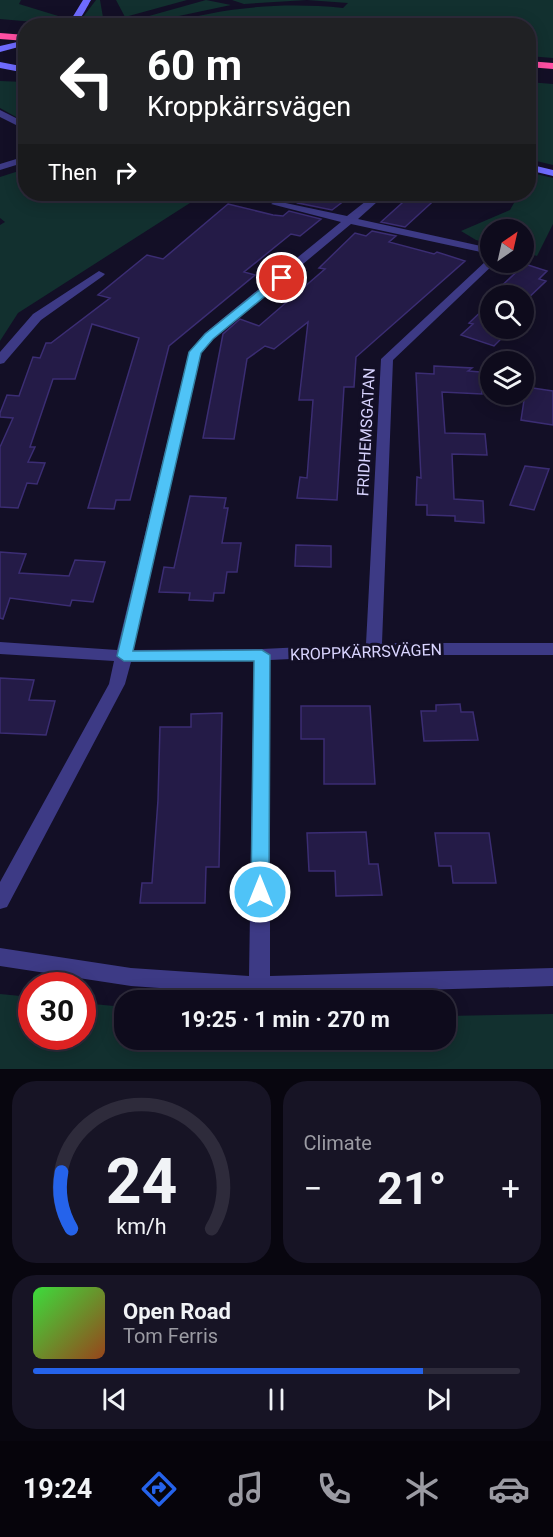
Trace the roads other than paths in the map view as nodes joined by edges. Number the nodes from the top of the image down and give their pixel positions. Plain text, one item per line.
1 (87, 0) edge
2 (76, 18) edge
3 (0, 36) edge
4 (18, 39) edge
5 (18, 43) edge
6 (0, 50) edge
7 (0, 65) edge
8 (536, 65) edge
9 (553, 66) edge
10 (18, 68) edge
11 (0, 113) edge
12 (18, 123) edge
13 (18, 161) edge
14 (0, 167) edge
15 (536, 169) edge
16 (553, 173) edge
17 (373, 201) edge
18 (276, 204) dead end
19 (352, 219) junction
20 (480, 249) edge
21 (480, 272) edge
22 (99, 274) dead end
23 (0, 360) edge
24 (0, 648) edge
25 (374, 649) junction
26 (553, 649) edge
27 (262, 655) junction
28 (124, 656) junction
29 (0, 901) edge
30 (0, 957) edge
31 (553, 977) edge
32 (259, 986) junction

1 - 2 street
3 - 4 highway
5 - 6 street
7 - 10 street
8 - 9 highway
11 - 12 street
13 - 14 street
15 - 16 street
17 - 19 street
18 - 19 street
19 - 20 street
19 - 28 street
21 - 25 street, FRIDHEMSGATAN
22 - 23 street
24 - 28 street, KROPPKÄRRSVÄGEN
25 - 26 street, KROPPKÄRRSVÄGEN
25 - 27 street, KROPPKÄRRSVÄGEN
27 - 28 street, KROPPKÄRRSVÄGEN
27 - 32 street
28 - 29 street
30 - 32 street
31 - 32 street

